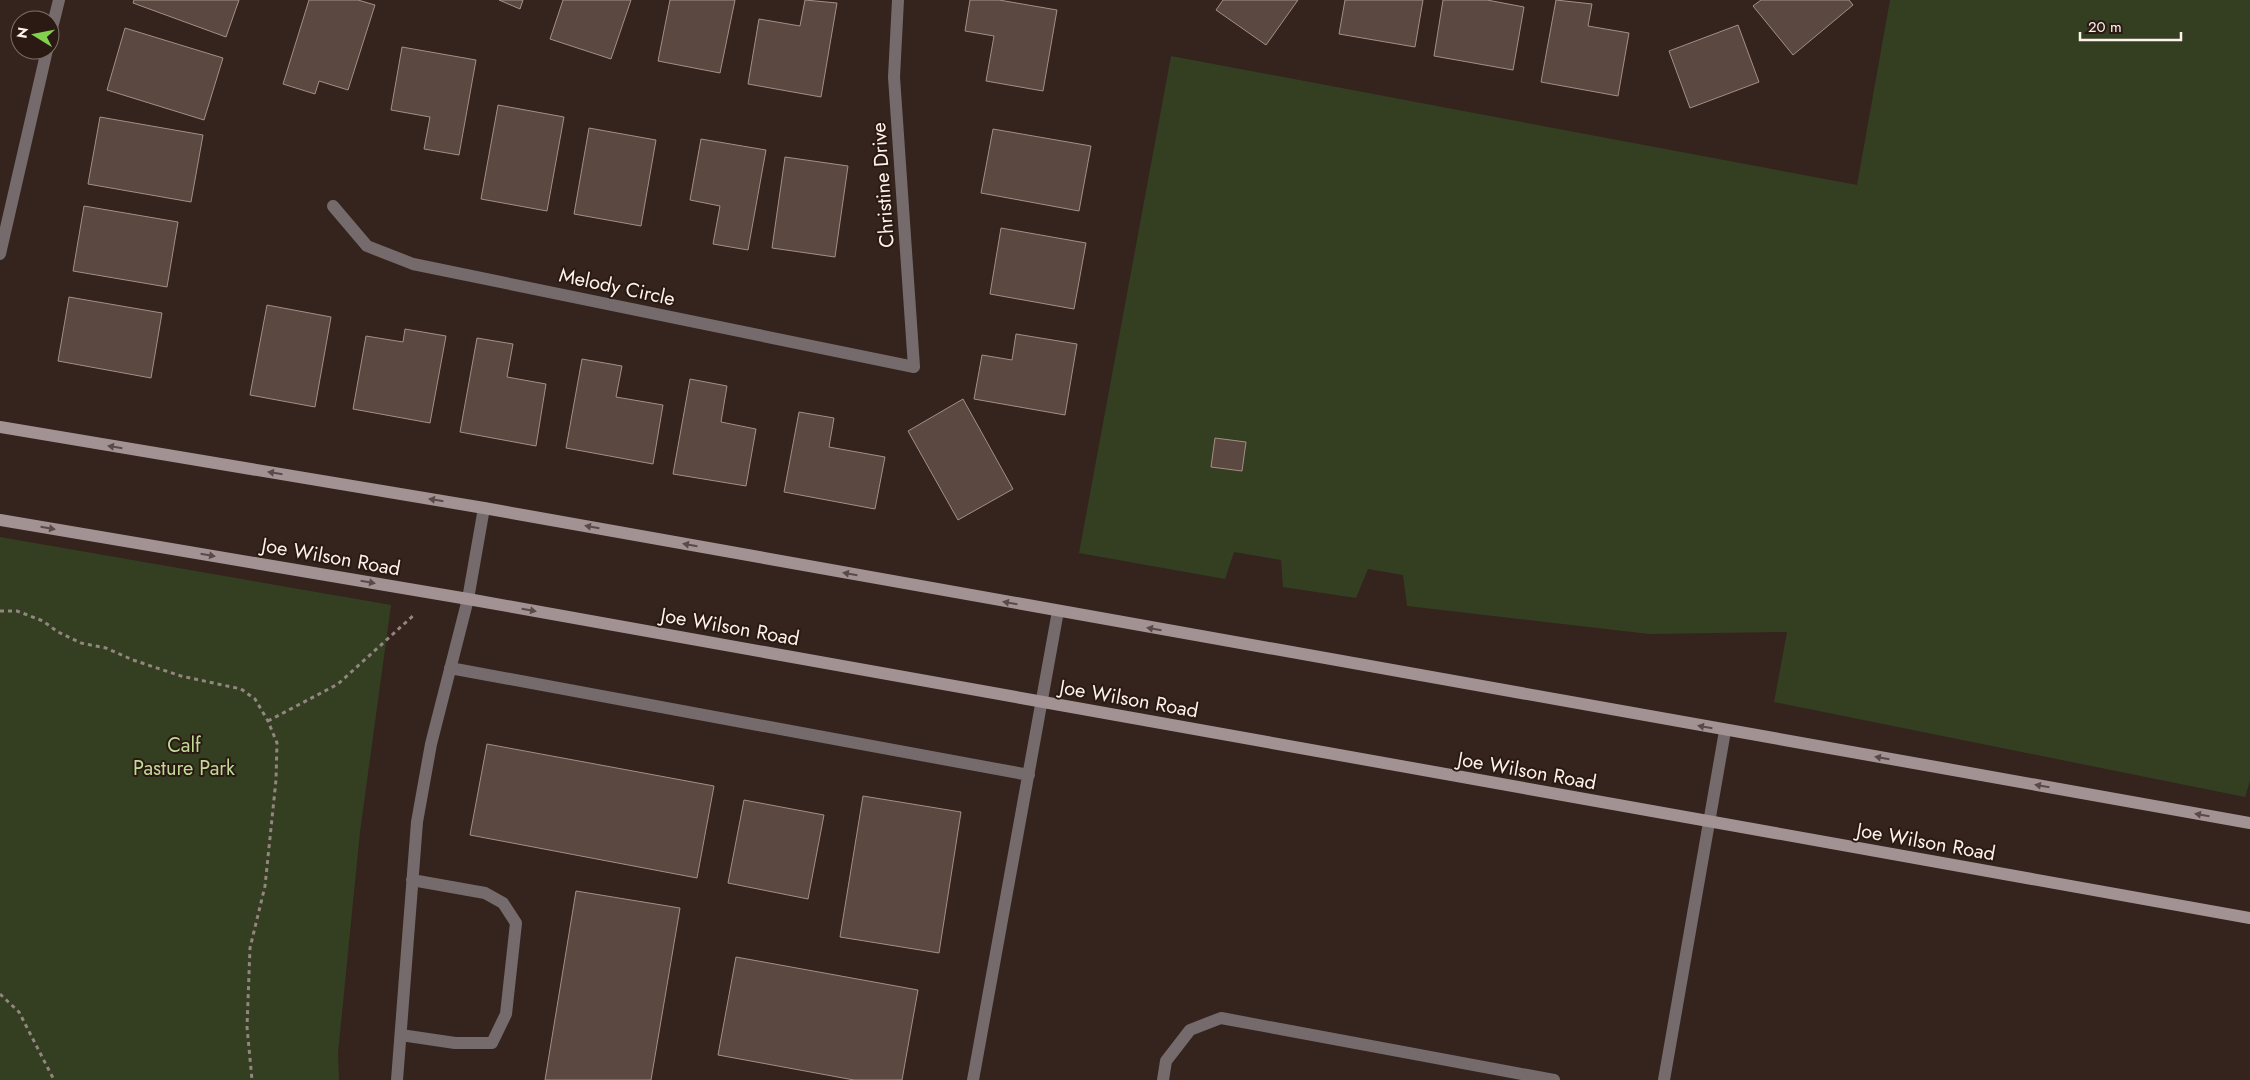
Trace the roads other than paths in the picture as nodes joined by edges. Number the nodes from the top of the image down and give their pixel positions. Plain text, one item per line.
1 (898, 0) edge
2 (45, 60) edge
3 (333, 206) dead end
4 (0, 254) edge
5 (914, 366) joint
6 (0, 428) edge
7 (484, 508) junction
8 (0, 520) edge
9 (468, 599) junction
10 (1058, 612) junction
11 (450, 668) junction
12 (1041, 703) junction
13 (1725, 731) junction
14 (1029, 775) junction
15 (1708, 822) junction
16 (2250, 823) edge
17 (412, 880) junction
18 (2250, 918) edge
19 (401, 1034) junction
20 (397, 1080) edge
21 (974, 1080) edge
22 (1163, 1080) edge
23 (1554, 1080) edge
24 (1664, 1080) edge

1 - 5 street, Christine Drive
2 - 4 street
3 - 5 street, Melody Circle
7 -> 6 main road
7 - 9 street
10 -> 7 main road
8 -> 9 main road, Joe Wilson Road
9 - 11 street
9 -> 12 main road, Joe Wilson Road
10 - 12 street
13 -> 10 main road
11 - 14 street
11 - 17 street
12 - 14 street
12 - 15 main road, Joe Wilson Road
13 - 15 street
16 -> 13 main road
14 - 21 street
15 - 18 main road, Joe Wilson Road
15 - 24 street
17 - 19 street
17 - 19 street
19 - 20 street
22 - 23 street

